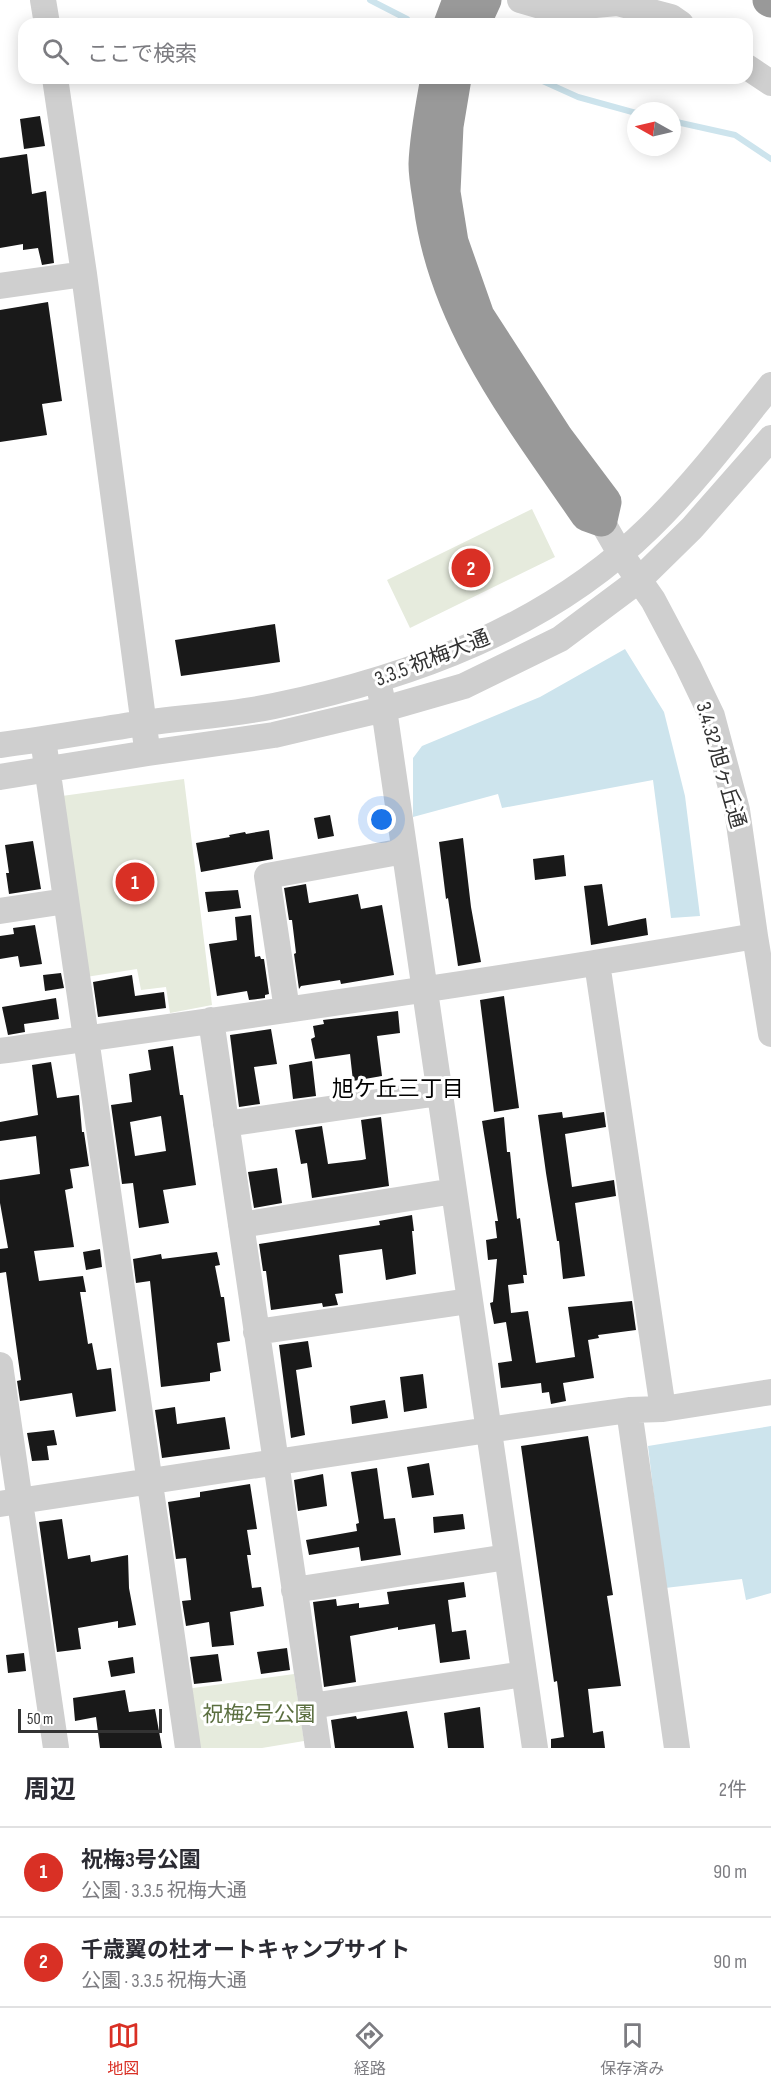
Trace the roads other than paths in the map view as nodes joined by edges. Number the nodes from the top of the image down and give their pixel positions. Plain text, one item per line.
1 (43, 0) edge
2 (459, 0) edge
3 (485, 0) edge
4 (520, 0) edge
5 (46, 18) edge
6 (452, 18) edge
7 (477, 18) edge
8 (672, 18) edge
9 (753, 71) edge
10 (771, 83) edge
11 (56, 84) edge
12 (436, 84) edge
13 (454, 84) edge
14 (84, 274) junction
15 (0, 286) edge
16 (771, 386) edge
17 (771, 438) edge
18 (602, 520) junction
19 (620, 553) junction
20 (639, 580) junction
21 (378, 681) junction
22 (384, 709) junction
23 (144, 723) junction
24 (43, 739) junction
25 (0, 745) edge
26 (148, 753) junction
27 (47, 771) junction
28 (0, 777) edge
29 (404, 851) junction
30 (66, 901) junction
31 (0, 911) edge
32 (755, 936) junction
33 (597, 963) junction
34 (425, 991) junction
35 (287, 1010) junction
36 (211, 1020) junction
37 (771, 1034) edge
38 (86, 1038) junction
39 (0, 1051) edge
40 (439, 1093) junction
41 (226, 1124) junction
42 (454, 1191) junction
43 (241, 1225) junction
44 (470, 1301) junction
45 (256, 1332) junction
46 (0, 1365) edge
47 (771, 1392) edge
48 (663, 1409) junction
49 (629, 1410) junction
50 (488, 1430) junction
51 (276, 1462) junction
52 (151, 1481) junction
53 (10, 1503) edge
54 (507, 1557) junction
55 (294, 1590) junction
56 (524, 1674) junction
57 (311, 1706) junction
58 (56, 1748) edge
59 (188, 1748) edge
60 (318, 1748) edge
61 (535, 1748) edge
62 (677, 1748) edge

1 - 5 street
2 - 6 highway
3 - 7 highway
4 - 8 street
9 - 10 street
11 - 14 street
12 - 18 highway
13 - 18 highway
14 - 15 street
14 - 23 street
16 - 19 street, 3.3.5 祝梅大通
17 - 20 street, 3.3.5 祝梅大通
18 - 19 street, 3.4.32 旭ヶ丘通
19 - 20 street, 3.4.32 旭ヶ丘通
19 - 21 street, 3.3.5 祝梅大通
20 - 22 street, 3.3.5 祝梅大通
20 - 32 street, 3.4.32 旭ヶ丘通
21 - 22 street
21 - 23 street, 3.3.5 祝梅大通
22 - 26 street, 3.3.5 祝梅大通
22 - 29 street
23 - 24 street, 3.3.5 祝梅大通
23 - 26 street
24 - 25 street, 3.3.5 祝梅大通
24 - 27 street
26 - 27 street, 3.3.5 祝梅大通
27 - 28 street, 3.3.5 祝梅大通
27 - 30 street
29 - 34 street
29 - 35 street
30 - 31 street
30 - 38 street
32 - 33 street
32 - 37 street, 3.4.32 旭ヶ丘通
33 - 34 street
33 - 48 street
34 - 35 street
34 - 40 street
35 - 36 street
36 - 38 street
36 - 41 street
38 - 39 street
38 - 52 street
40 - 41 street
40 - 42 street
41 - 43 street
42 - 43 street
42 - 44 street
43 - 45 street
44 - 45 street
44 - 50 street
45 - 51 street
46 - 53 street
47 - 48 street
48 - 49 street
49 - 50 street
49 - 62 street
50 - 51 street
50 - 54 street
51 - 52 street
51 - 55 street
52 - 53 street
52 - 59 street
53 - 58 street
54 - 55 street
54 - 56 street
55 - 57 street
56 - 57 street
56 - 61 street
57 - 60 street

